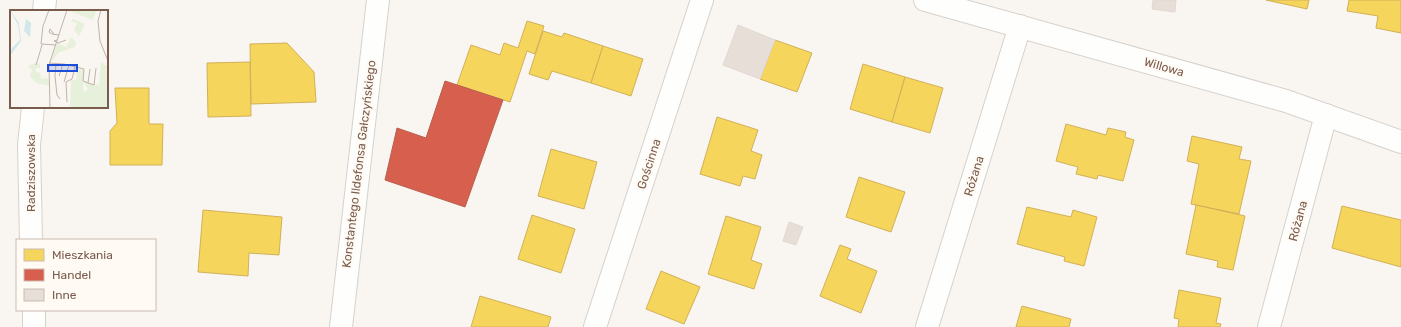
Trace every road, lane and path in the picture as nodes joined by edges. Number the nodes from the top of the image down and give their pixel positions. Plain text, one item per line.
1 (45, 0) edge
2 (378, 0) edge
3 (702, 0) edge
4 (925, 0) edge
5 (44, 10) edge
6 (1020, 26) junction
7 (33, 108) edge
8 (1326, 115) junction
9 (1401, 142) edge
10 (31, 239) edge
11 (34, 311) edge
12 (34, 327) edge
13 (341, 327) edge
14 (595, 327) edge
15 (927, 327) edge
16 (1269, 327) edge

1 - 5 street
2 - 13 street, Konstantego Ildefonsa Gałczyńskiego
3 - 14 street, Gościnna
4 - 6 street, Willowa
6 - 8 street, Willowa
6 - 15 street, Różana
7 - 10 street, Radziszowska
8 - 9 street, Willowa
8 - 16 street, Różana
11 - 12 street

